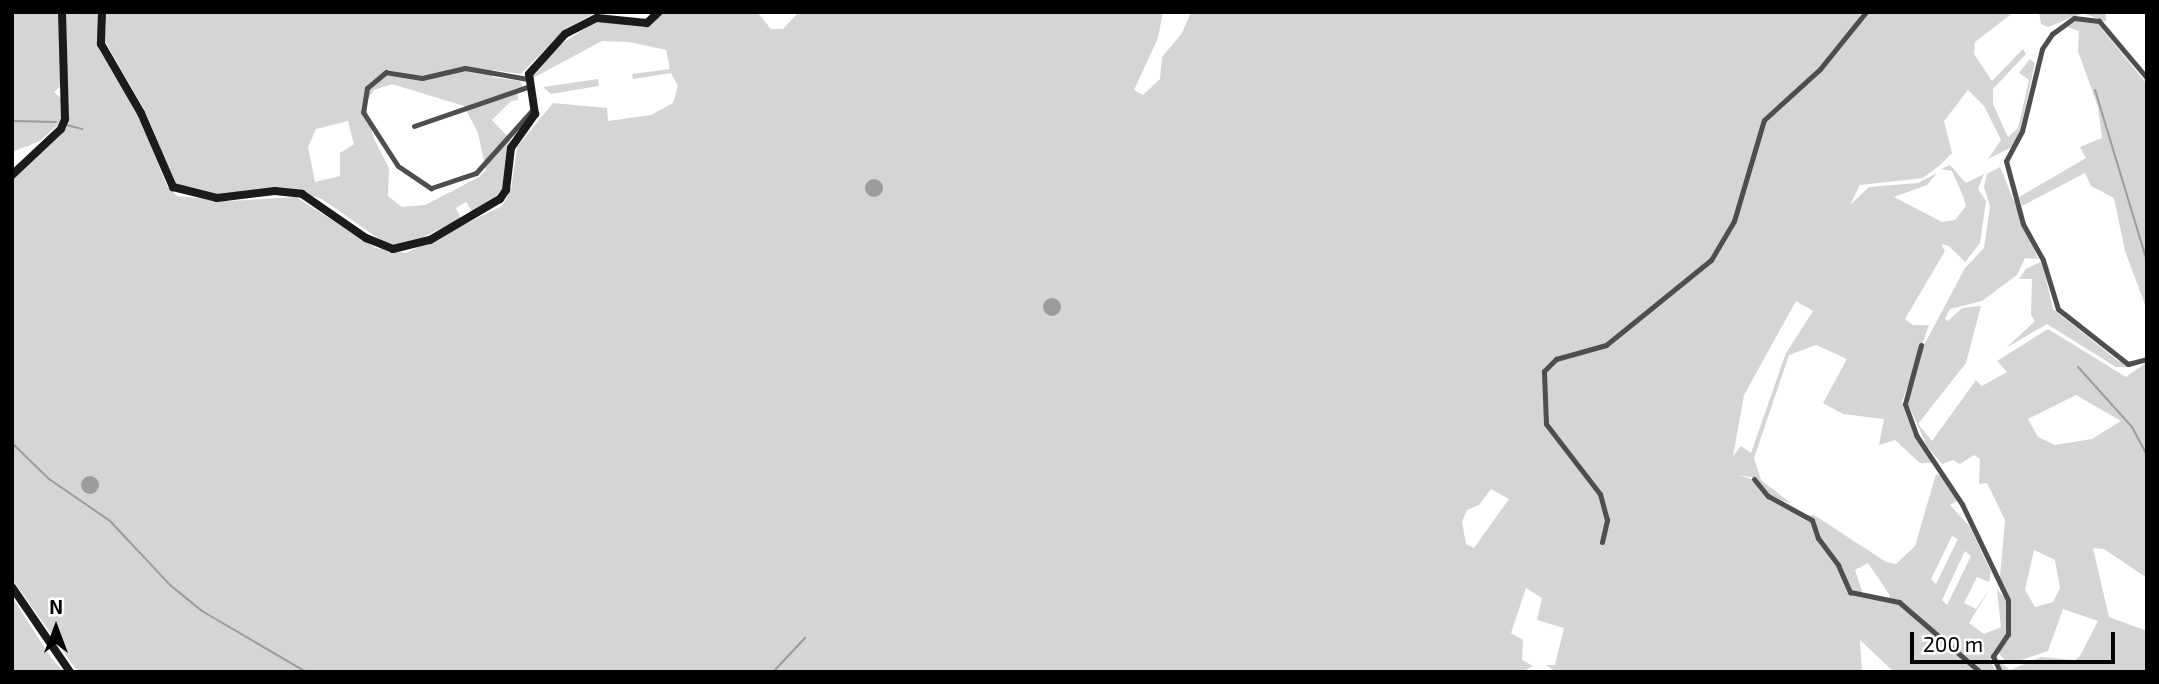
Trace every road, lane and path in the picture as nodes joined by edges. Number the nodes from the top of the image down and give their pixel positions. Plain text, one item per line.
1 (62, 12) edge
2 (102, 12) edge
3 (659, 12) edge
4 (1866, 12) edge
5 (2147, 78) edge
6 (529, 83) junction
7 (535, 108) junction
8 (414, 126) dead end
9 (12, 175) edge
10 (1921, 345) dead end
11 (2147, 359) edge
12 (1754, 479) dead end
13 (1602, 542) dead end
14 (12, 587) edge
15 (70, 672) edge
16 (1980, 672) edge
17 (2000, 672) edge

1 - 9 street
2 - 7 street
3 - 6 street
4 - 13 street
5 - 11 street
6 - 7 street
6 - 7 street
6 - 8 street
10 - 17 street
12 - 16 street
14 - 15 street

